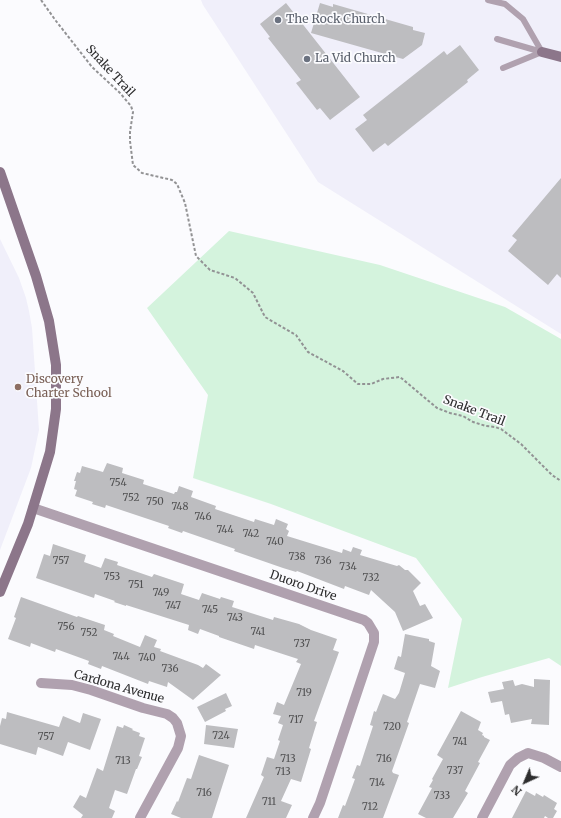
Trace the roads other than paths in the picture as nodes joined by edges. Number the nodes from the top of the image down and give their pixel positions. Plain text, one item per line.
1 (488, 0) edge
2 (497, 39) dead end
3 (542, 52) junction
4 (561, 57) edge
5 (503, 68) dead end
6 (0, 172) edge
7 (33, 508) junction
8 (0, 592) edge
9 (41, 683) dead end
10 (561, 767) edge
11 (140, 818) edge
12 (313, 818) edge
13 (482, 818) edge

1 - 3 lane
2 - 3 lane
3 - 4 street
3 - 5 lane
6 - 7 street
7 - 8 street
7 - 12 street, Duoro Drive
9 - 11 street, Cardona Avenue
10 - 13 street

